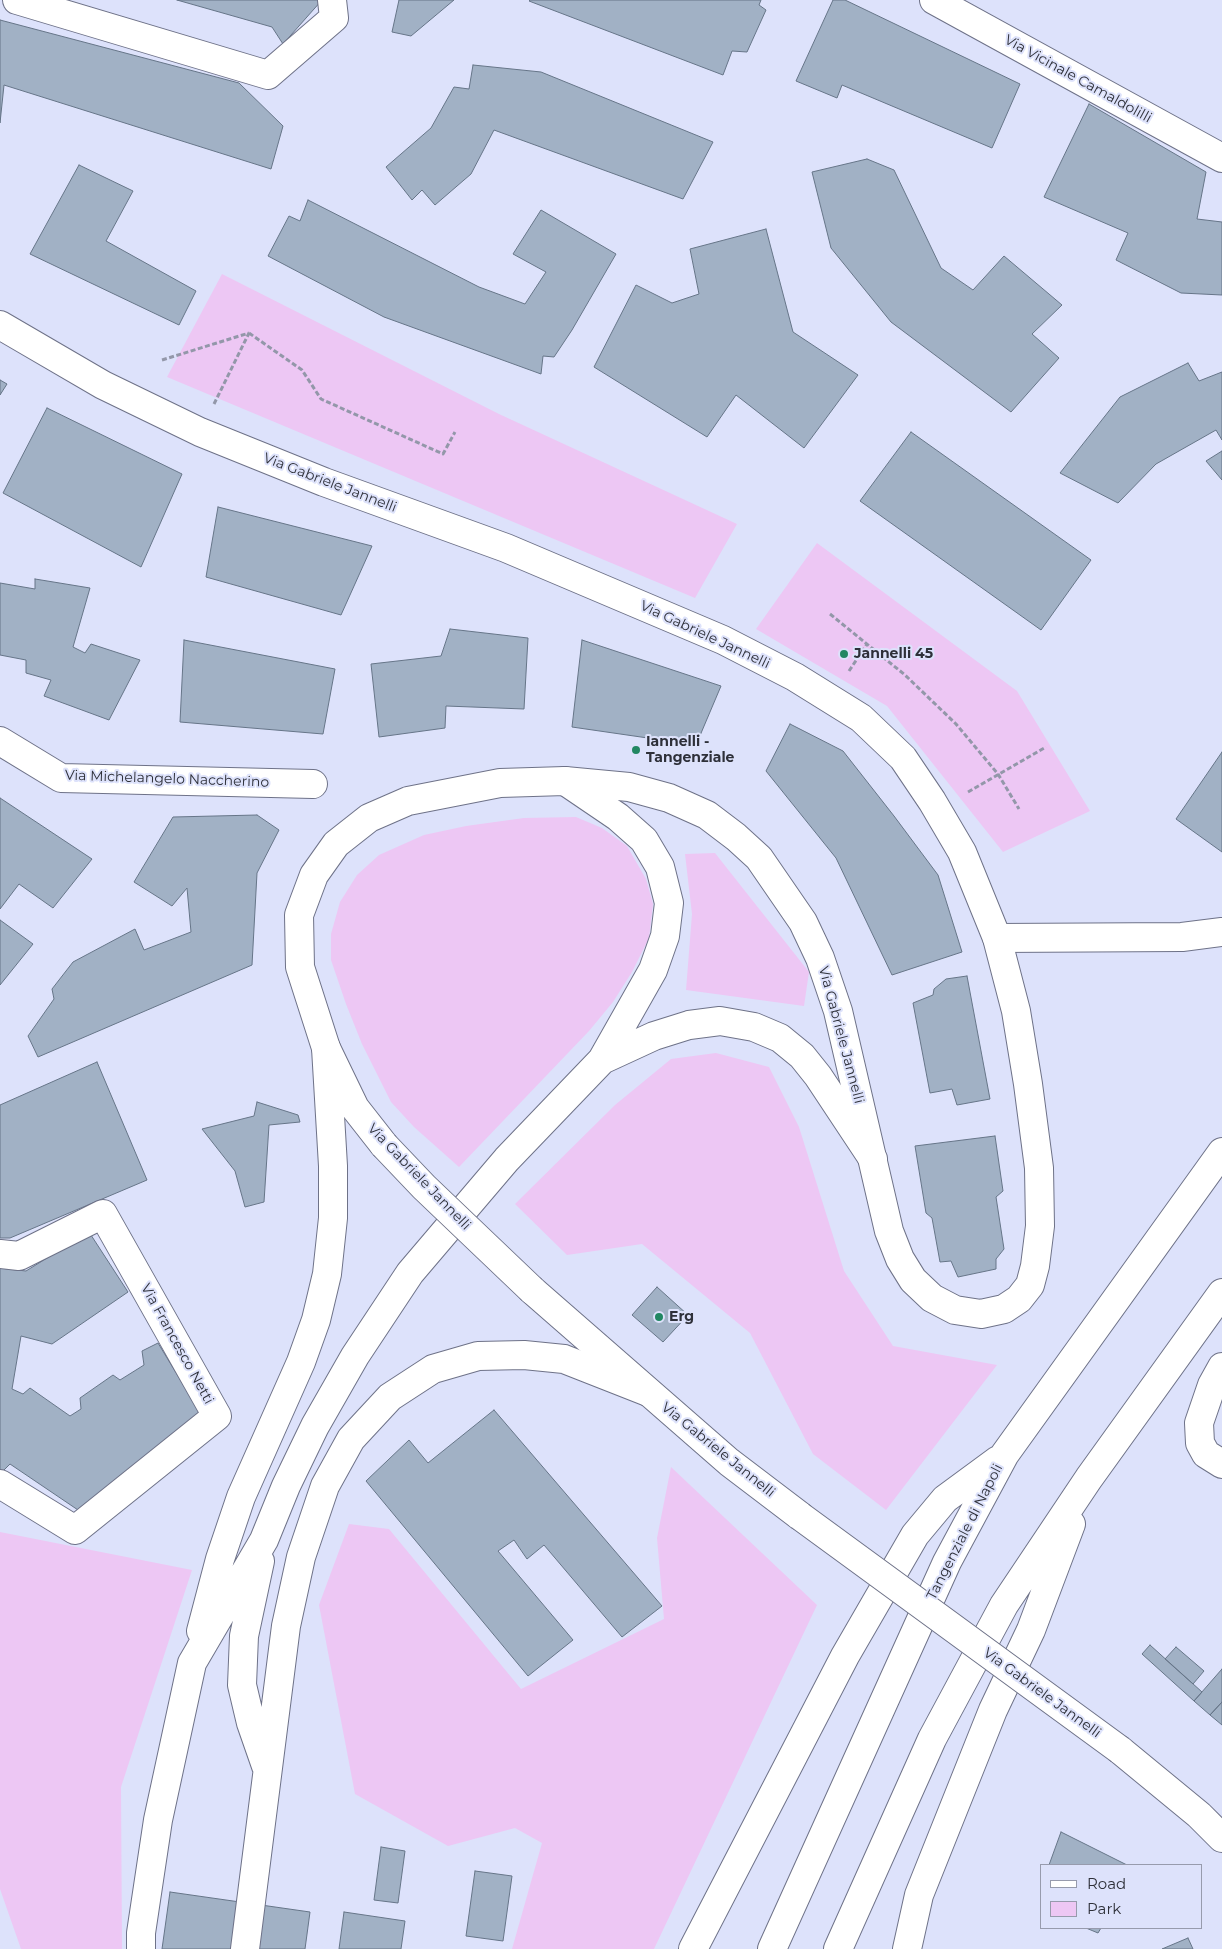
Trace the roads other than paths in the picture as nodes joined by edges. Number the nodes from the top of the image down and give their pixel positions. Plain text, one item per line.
1 (17, 0) edge
2 (332, 0) edge
3 (934, 0) edge
4 (1222, 158) edge
5 (0, 325) edge
6 (0, 741) edge
7 (565, 781) junction
8 (313, 784) dead end
9 (1222, 932) edge
10 (996, 938) junction
11 (326, 1048) junction
12 (602, 1060) junction
13 (1222, 1152) edge
14 (873, 1158) junction
15 (0, 1254) edge
16 (1222, 1293) edge
17 (1222, 1367) edge
18 (648, 1392) junction
19 (1005, 1454) junction
20 (1222, 1464) edge
21 (1089, 1478) junction
22 (0, 1484) edge
23 (264, 1540) junction
24 (192, 1663) junction
25 (267, 1771) junction
26 (1222, 1838) edge
27 (141, 1949) edge
28 (245, 1949) edge
29 (692, 1949) edge
30 (772, 1949) edge
31 (838, 1949) edge
32 (908, 1949) edge

1 - 2 main road
3 - 4 main road, Via Vicinale Camaldolilli
5 - 10 main road, Via Gabriele Jannelli
6 - 8 main road, Via Michelangelo Naccherino
7 - 11 main road, Via Gabriele Jannelli
7 - 12 main road
7 - 14 main road, Via Gabriele Jannelli
9 - 10 main road
10 - 14 main road, Via Gabriele Jannelli
11 - 18 main road, Via Gabriele Jannelli, bridge
11 - 24 main road
12 - 14 main road
12 - 23 main road
13 - 19 main road, Tangenziale di Napoli
15 - 22 main road, Via Francesco Netti
16 - 21 main road
17 - 20 main road
18 - 25 main road
18 - 26 main road, Via Gabriele Jannelli, bridge
19 - 29 main road
19 - 30 main road, Tangenziale di Napoli
21 - 31 main road
21 - 32 main road
23 - 24 main road
23 - 25 main road
24 - 27 main road
25 - 28 main road

